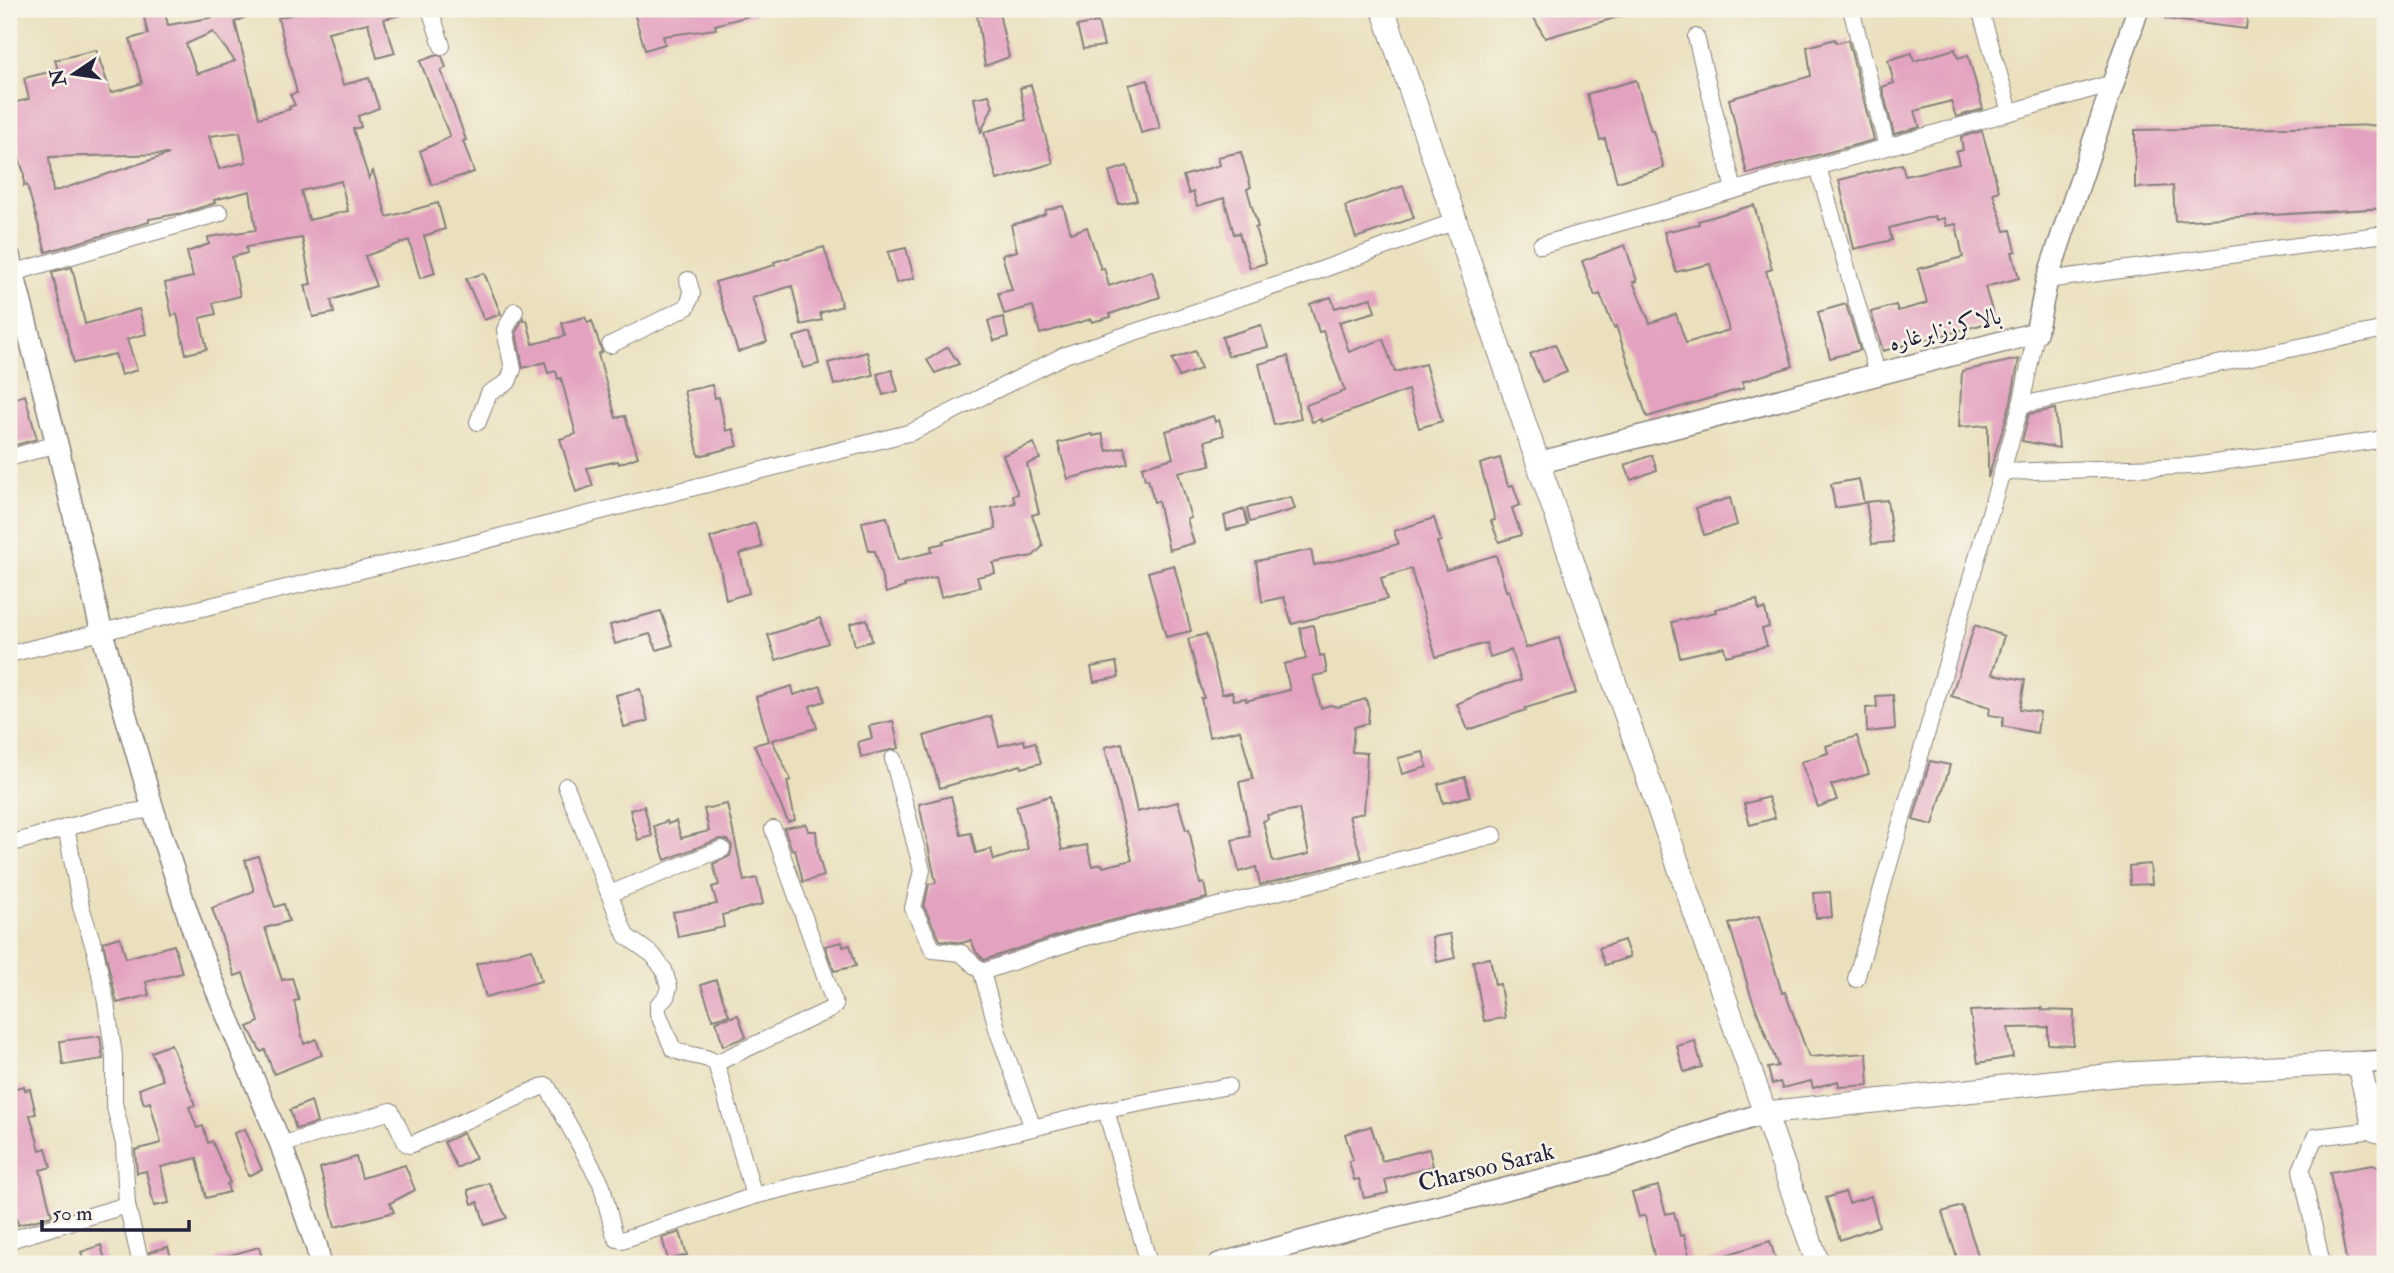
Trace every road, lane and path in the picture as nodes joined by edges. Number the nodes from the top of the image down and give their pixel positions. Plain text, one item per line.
1 (430, 9) edge
2 (1383, 9) edge
3 (1851, 9) edge
4 (1980, 9) edge
5 (2138, 9) edge
6 (1696, 37) dead end
7 (442, 46) dead end
8 (2113, 83) junction
9 (2010, 112) junction
10 (1888, 147) junction
11 (1818, 167) junction
12 (1734, 190) junction
13 (220, 213) dead end
14 (1456, 221) junction
15 (2385, 234) edge
16 (1541, 245) dead end
17 (10, 268) edge
18 (688, 280) dead end
19 (2047, 280) junction
20 (515, 311) dead end
21 (2385, 328) edge
22 (2036, 333) junction
23 (610, 345) dead end
24 (1877, 373) junction
25 (2021, 405) junction
26 (478, 422) dead end
27 (2385, 439) edge
28 (57, 444) junction
29 (9, 458) edge
30 (1538, 463) junction
31 (2002, 472) junction
32 (102, 633) junction
33 (9, 653) edge
34 (893, 759) dead end
35 (566, 786) dead end
36 (153, 809) junction
37 (66, 827) junction
38 (773, 829) dead end
39 (1494, 835) dead end
40 (9, 844) edge
41 (722, 849) dead end
42 (609, 894) junction
43 (982, 972) junction
44 (1856, 979) dead end
45 (2385, 1061) edge
46 (716, 1063) junction
47 (2358, 1063) junction
48 (1228, 1086) dead end
49 (1106, 1110) junction
50 (1765, 1113) junction
51 (1033, 1128) junction
52 (2380, 1131) edge
53 (281, 1145) junction
54 (754, 1196) junction
55 (127, 1205) junction
56 (9, 1242) edge
57 (141, 1264) edge
58 (320, 1264) edge
59 (1149, 1264) edge
60 (1219, 1264) edge
61 (1818, 1264) edge
62 (2322, 1264) edge

1 - 7 street
2 - 14 main road
3 - 10 street
4 - 9 street
5 - 8 street, بالاکرززابرغاره
6 - 12 street
8 - 9 street
8 - 19 street, بالاکرززابرغاره
9 - 10 street
10 - 11 street
11 - 12 street
11 - 24 street
12 - 16 street
13 - 17 street
14 - 30 main road
14 - 32 street
15 - 19 street
17 - 28 street
18 - 23 street
19 - 22 street, بالاکرززابرغاره
20 - 26 street
21 - 25 street
22 - 24 street, بالاکرززابرغاره
22 - 25 street
24 - 30 street, بالاکرززابرغاره
25 - 31 street
27 - 31 street
28 - 29 street
28 - 32 street
30 - 50 main road
31 - 44 street
32 - 33 street
32 - 36 street
34 - 43 street
35 - 42 street
36 - 37 street
36 - 53 street
37 - 40 street
37 - 55 street
38 - 46 street
39 - 43 street
41 - 42 street
42 - 46 street
43 - 51 street
45 - 47 street
46 - 54 street
47 - 50 main road
47 - 52 main road
48 - 49 street
49 - 51 street
49 - 59 street
50 - 60 street, Charsoo Sarak
50 - 61 main road
51 - 54 street
52 - 62 street
53 - 54 street
53 - 58 street
55 - 56 street
55 - 57 street

